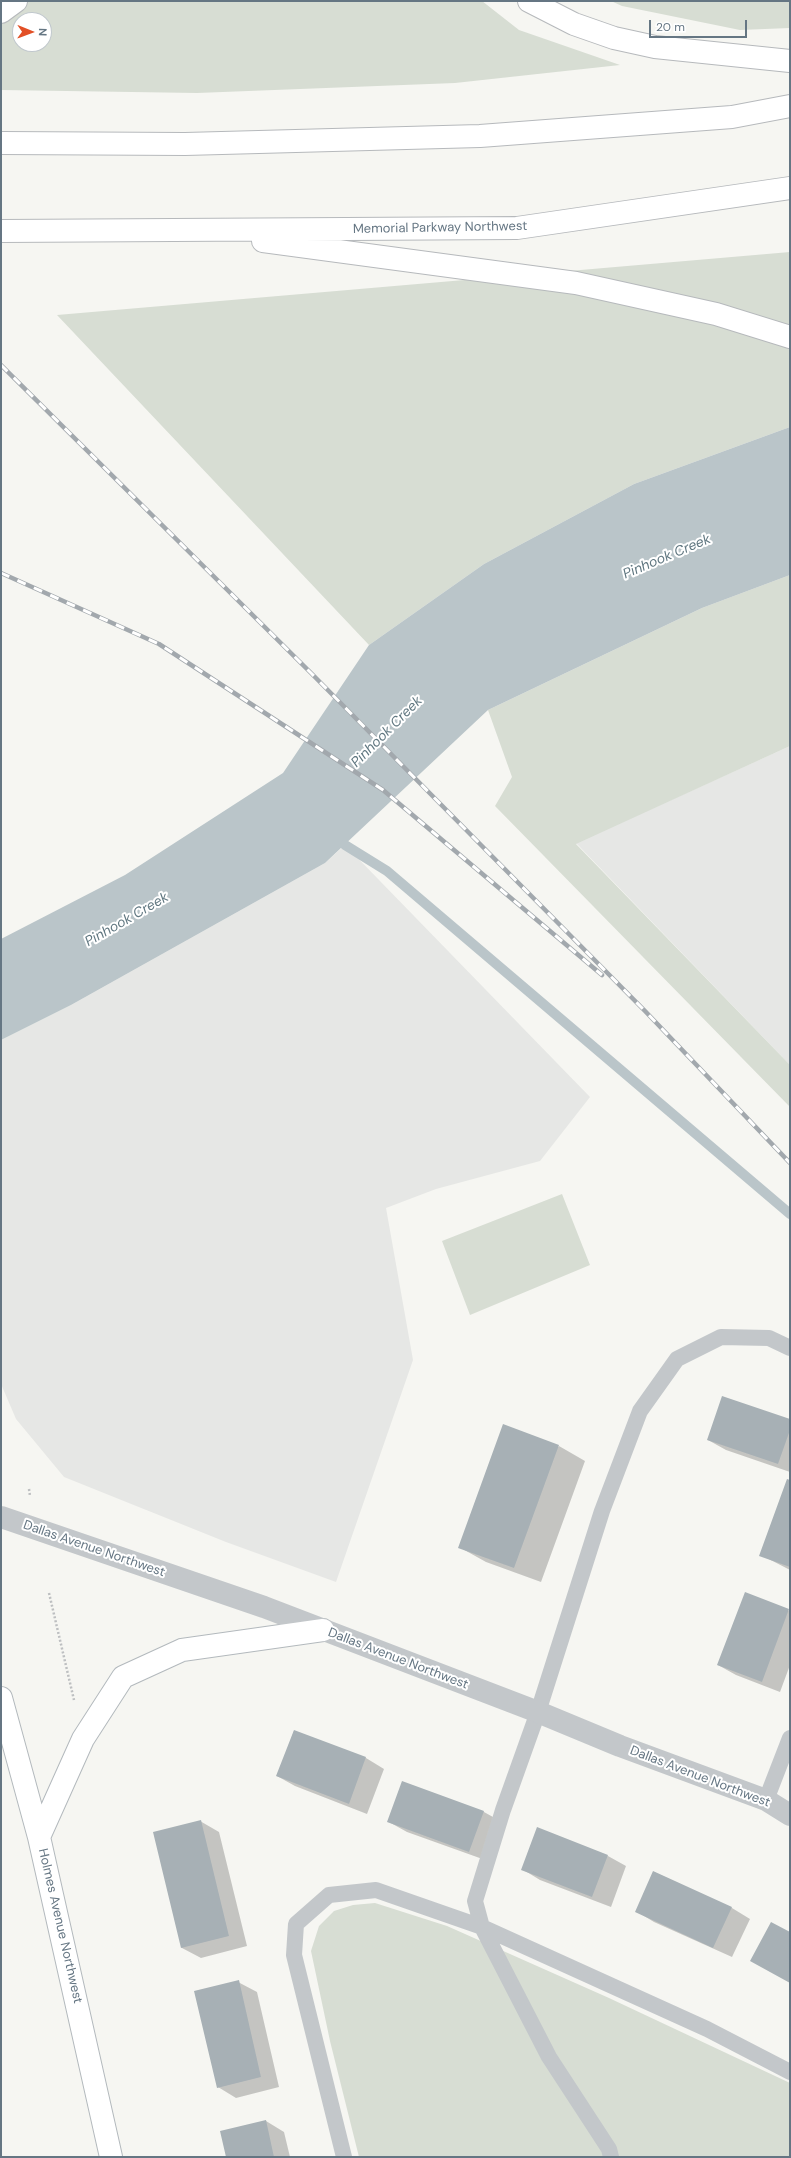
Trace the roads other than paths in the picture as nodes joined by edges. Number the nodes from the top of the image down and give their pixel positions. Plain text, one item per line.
1 (16, 1) edge
2 (528, 1) edge
3 (1, 12) edge
4 (790, 61) edge
5 (790, 106) edge
6 (1, 143) edge
7 (790, 188) edge
8 (1, 231) edge
9 (184, 231) junction
10 (790, 337) edge
11 (790, 1348) edge
12 (1, 1517) edge
13 (323, 1630) junction
14 (1, 1698) edge
15 (538, 1712) junction
16 (790, 1738) edge
17 (766, 1800) junction
18 (790, 1815) edge
19 (40, 1837) junction
20 (482, 1927) junction
21 (790, 2072) edge
22 (111, 2157) edge
23 (344, 2157) edge
24 (611, 2157) edge

1 - 3 main road
2 - 4 main road
5 - 6 main road
7 - 9 main road, Memorial Parkway Northwest
8 - 9 main road
9 - 10 main road
11 - 15 lane
12 - 13 street, Dallas Avenue Northwest
13 - 15 street, Dallas Avenue Northwest
13 - 19 main road
14 - 19 main road, Holmes Avenue Northwest
15 - 17 street, Dallas Avenue Northwest
15 - 20 lane
16 - 17 lane
17 - 18 street, Dallas Avenue Northwest
19 - 22 main road, Holmes Avenue Northwest
20 - 21 lane
20 - 23 lane
20 - 24 lane

